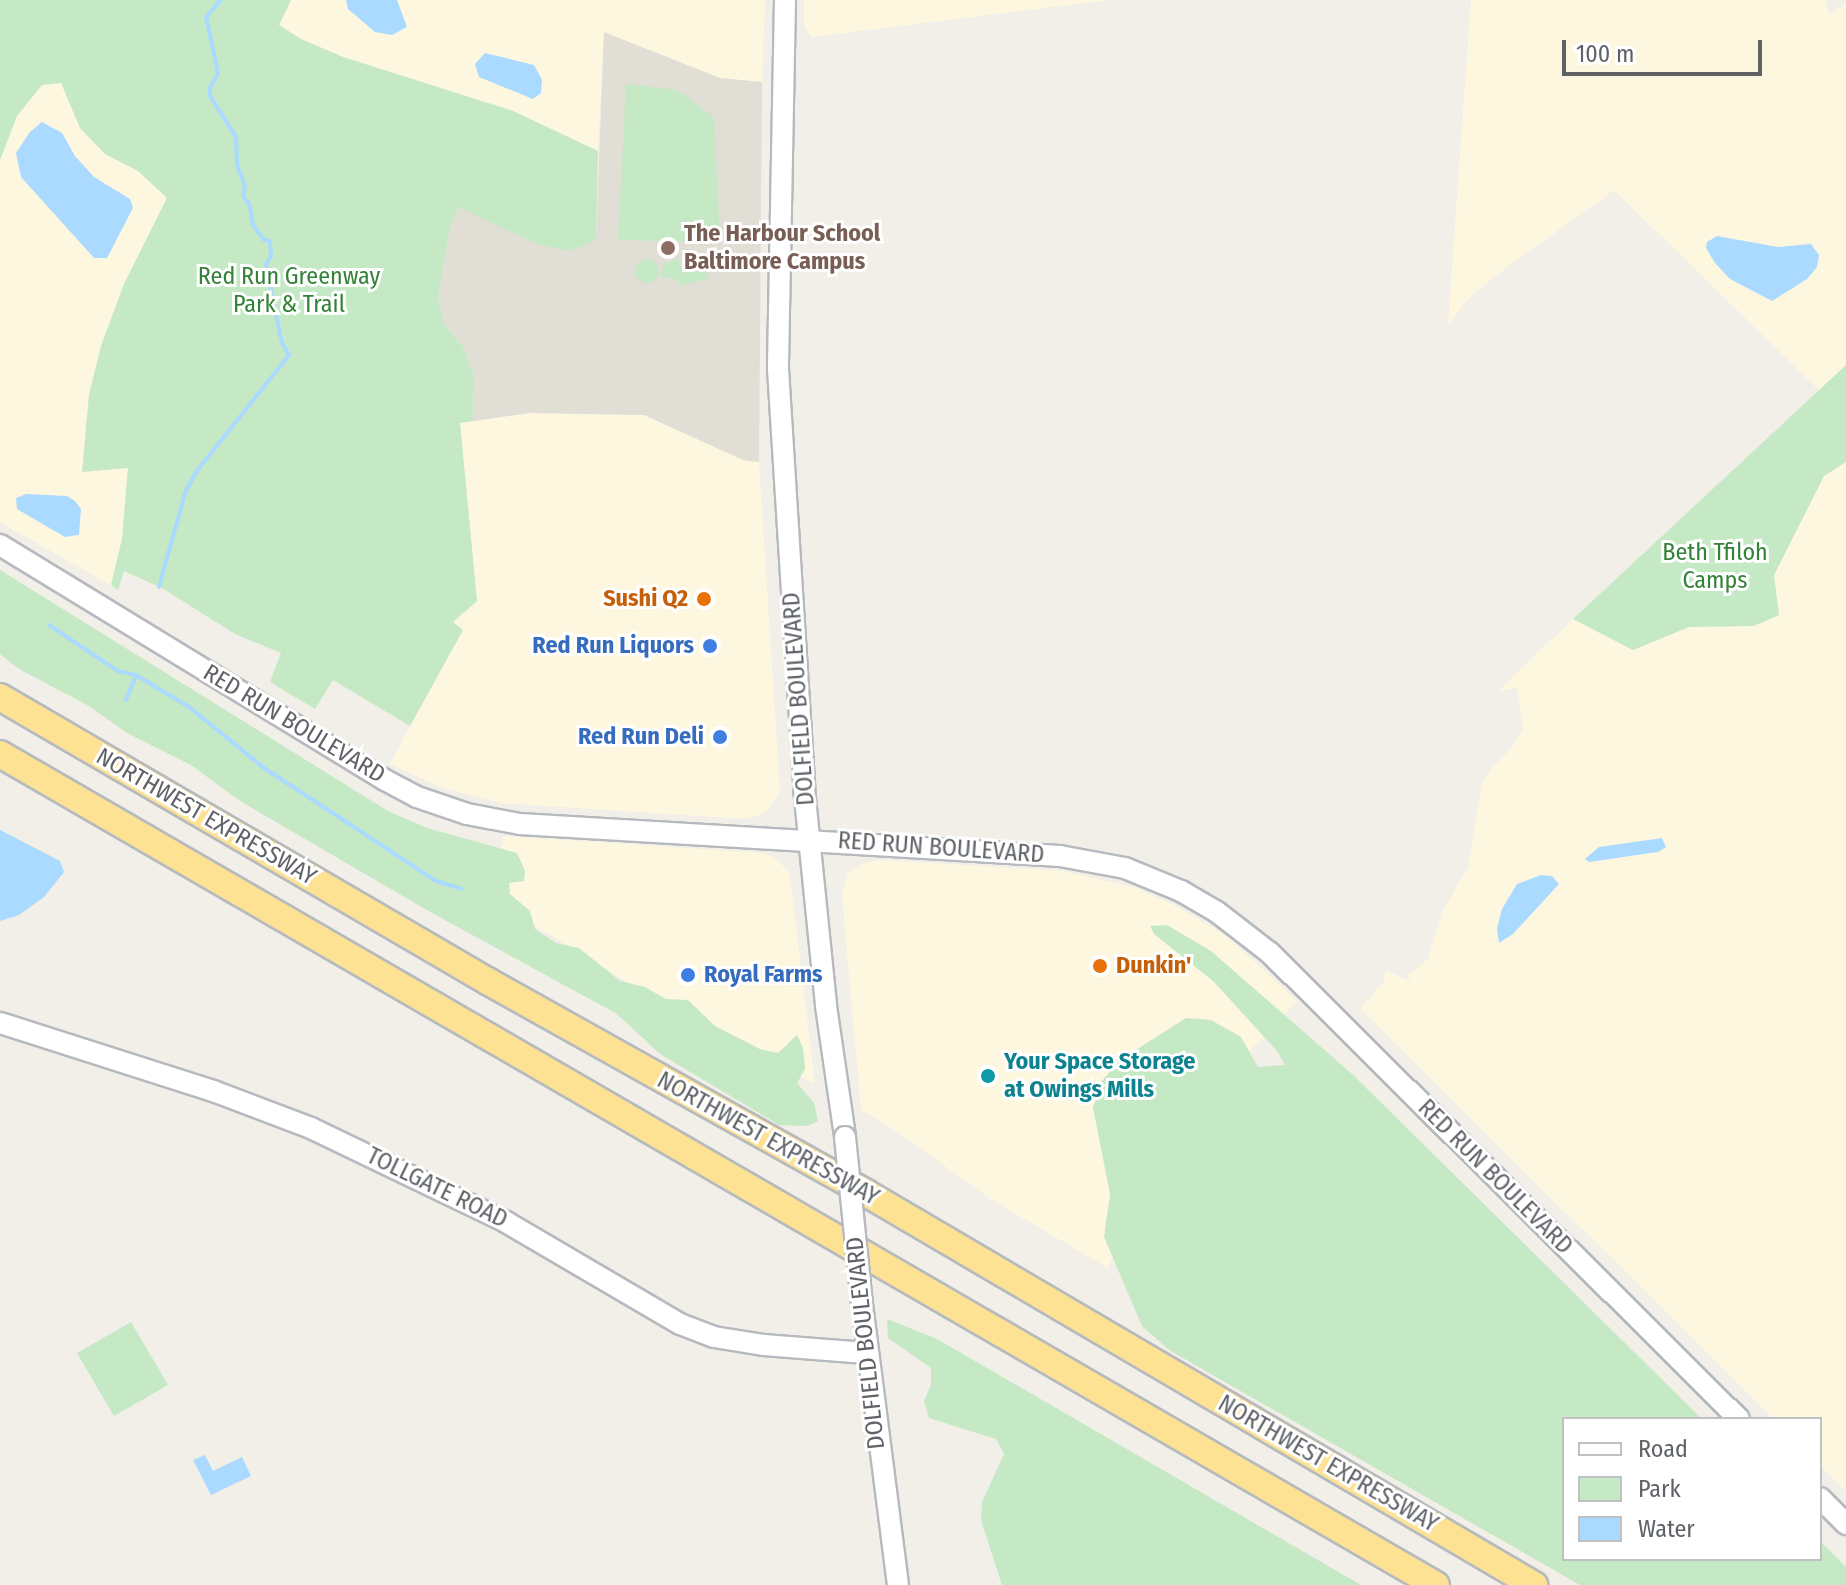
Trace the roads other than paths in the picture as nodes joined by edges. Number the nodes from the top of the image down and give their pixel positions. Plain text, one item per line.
1 (785, 0) edge
2 (0, 545) edge
3 (0, 697) edge
4 (0, 754) edge
5 (812, 839) junction
6 (0, 1023) edge
7 (866, 1353) junction
8 (1737, 1417) edge
9 (1822, 1500) edge
10 (1846, 1524) edge
11 (898, 1585) edge
12 (1436, 1585) edge
13 (1534, 1585) edge

1 - 5 main road, DOLFIELD BOULEVARD
2 - 5 main road, RED RUN BOULEVARD
3 - 13 highway, NORTHWEST EXPRESSWAY
4 - 12 highway, NORTHWEST EXPRESSWAY
5 - 7 main road, DOLFIELD BOULEVARD, bridge
5 - 8 main road, RED RUN BOULEVARD
6 - 7 main road, TOLLGATE ROAD
7 - 11 main road, DOLFIELD BOULEVARD
9 - 10 main road

